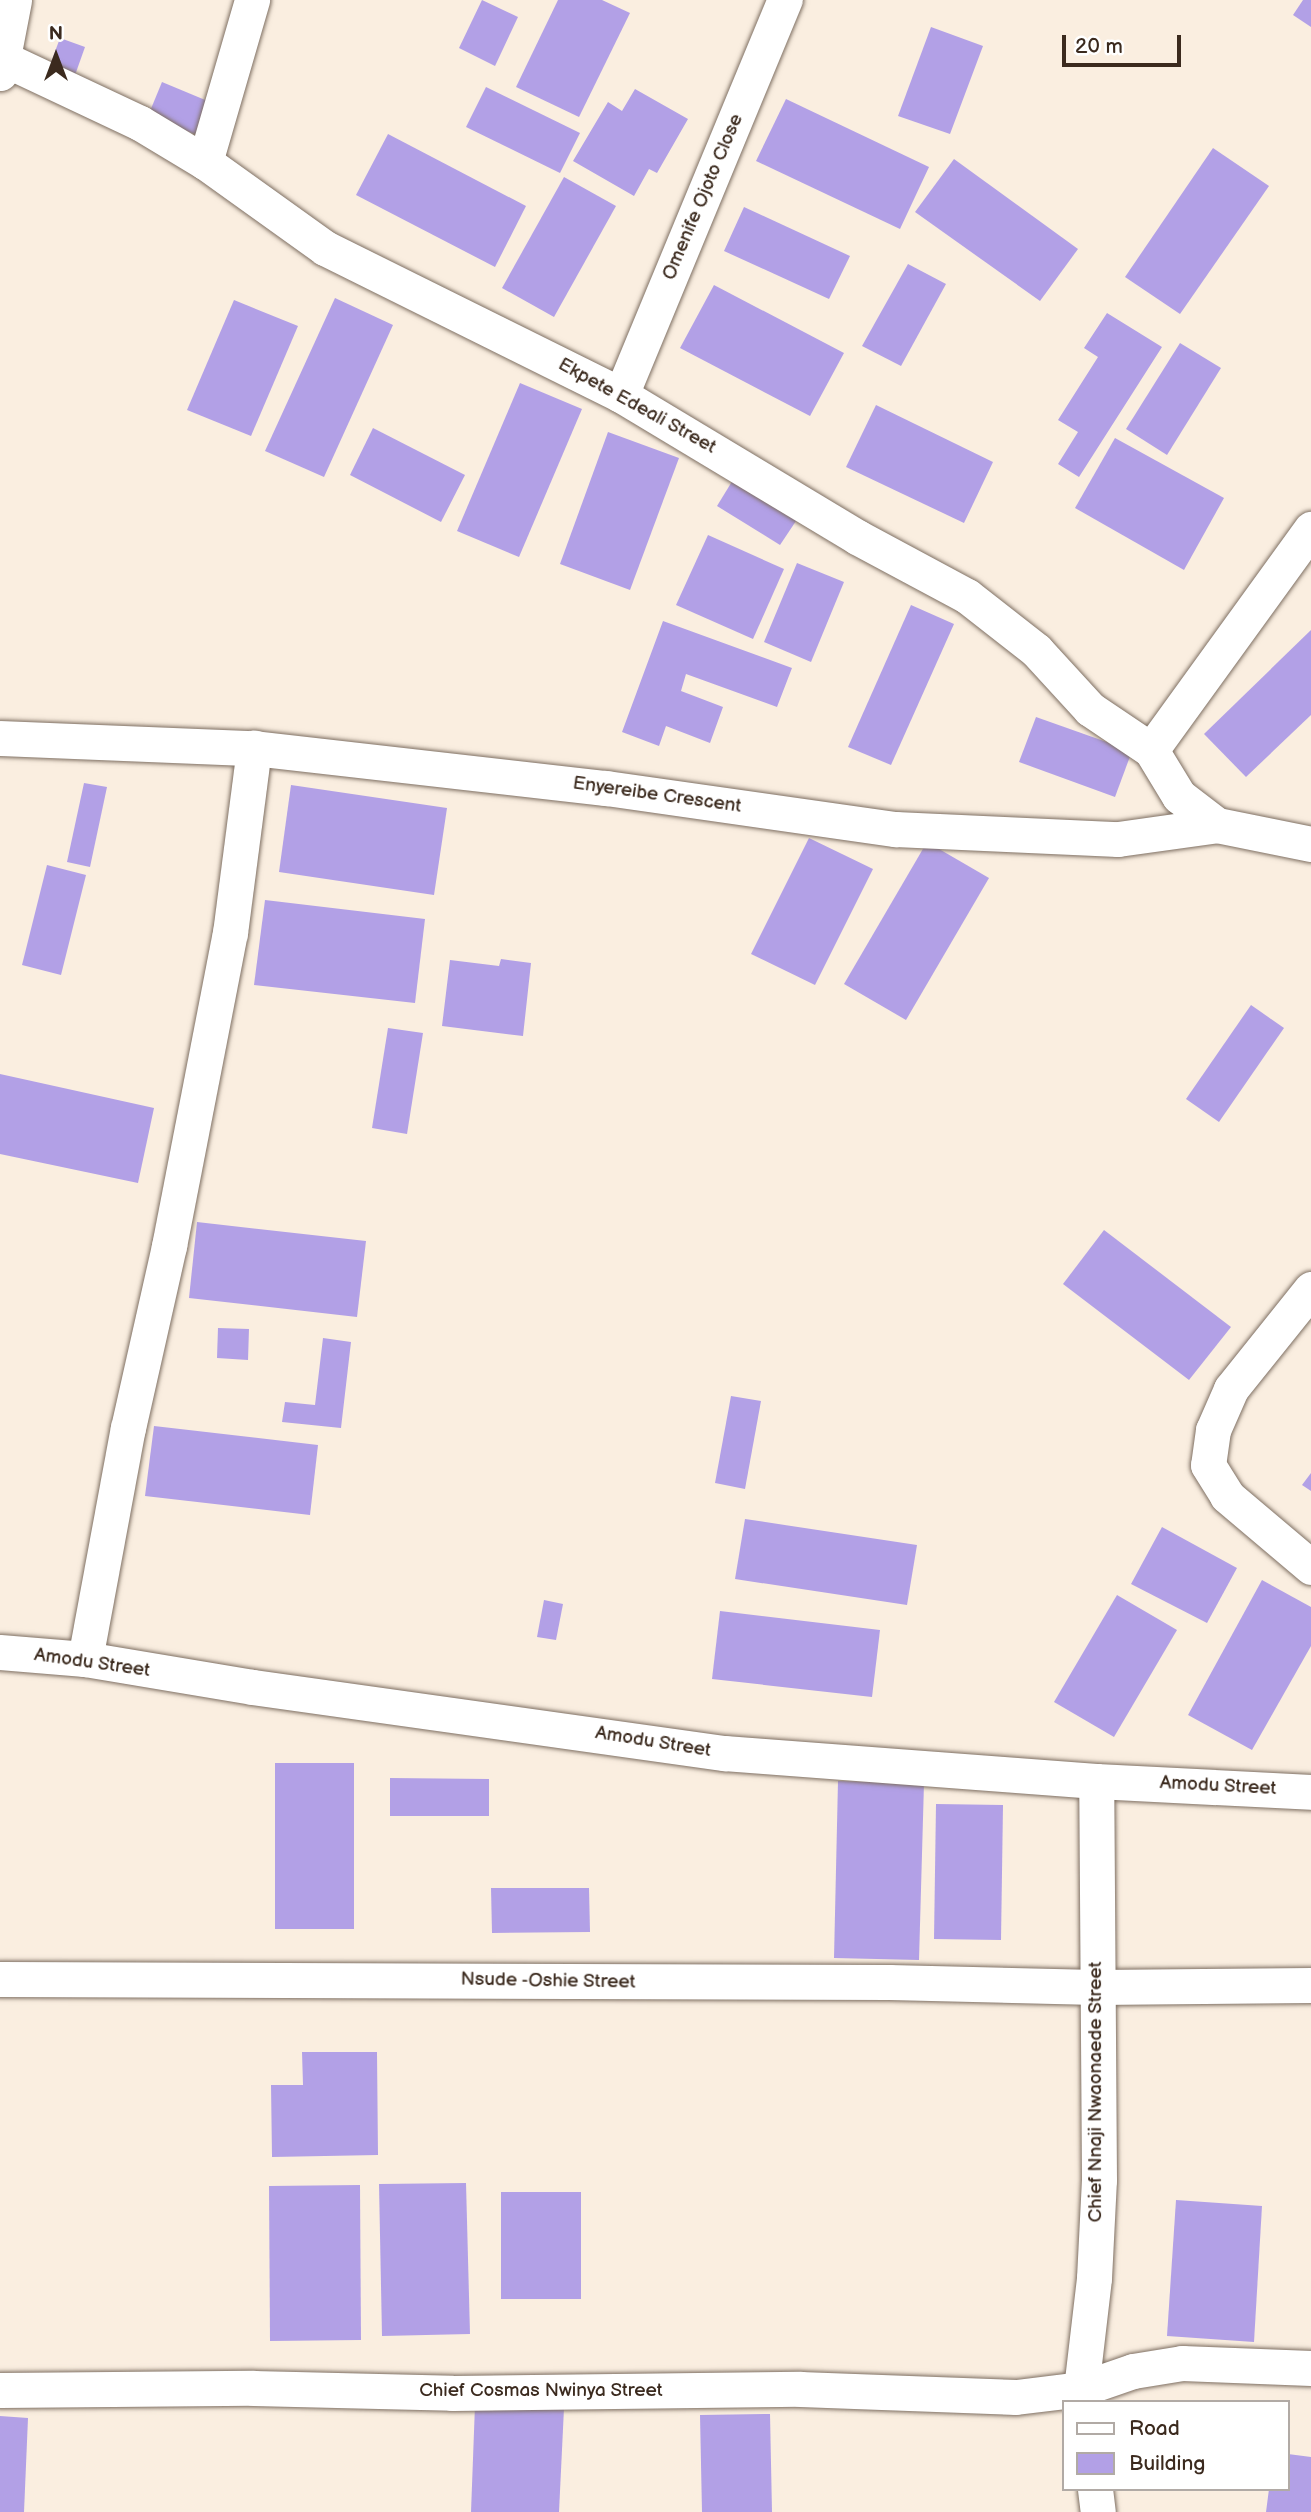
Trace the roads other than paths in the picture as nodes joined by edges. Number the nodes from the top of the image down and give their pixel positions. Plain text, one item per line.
1 (15, 0) edge
2 (252, 0) edge
3 (785, 0) edge
4 (2, 66) edge
5 (205, 162) junction
6 (621, 395) junction
7 (1311, 529) edge
8 (0, 738) edge
9 (254, 748) junction
10 (1151, 750) junction
11 (1217, 825) junction
12 (1311, 844) edge
13 (1311, 1289) edge
14 (1311, 1567) edge
15 (0, 1652) edge
16 (85, 1659) junction
17 (1096, 1781) junction
18 (1311, 1792) edge
19 (0, 1979) edge
20 (1311, 1985) edge
21 (1096, 1987) junction
22 (1311, 2368) edge
23 (0, 2390) edge
24 (1081, 2395) edge
25 (1095, 2491) edge
26 (1098, 2512) edge

1 - 4 street
2 - 5 street
3 - 6 street, Omenife Ojoto Close
4 - 5 street, Ekpete Edeali Street
5 - 6 street, Ekpete Edeali Street
6 - 10 street, Ekpete Edeali Street
7 - 10 street
8 - 9 street, Enyereibe Crescent
9 - 11 street, Enyereibe Crescent
9 - 16 street
10 - 11 street, Ekpete Edeali Street
11 - 12 street, Enyereibe Crescent
13 - 14 street
15 - 16 street, Amodu Street
16 - 17 street, Amodu Street
17 - 18 street, Amodu Street
17 - 21 street, Chief Nnaji Nwaonaede Street
19 - 21 street, Nsude -Oshie Street
20 - 21 street, Nsude -Oshie Street
21 - 24 street, Chief Nnaji Nwaonaede Street
22 - 24 street, Chief Cosmas Nwinya Street
23 - 24 street, Chief Cosmas Nwinya Street
25 - 26 street

